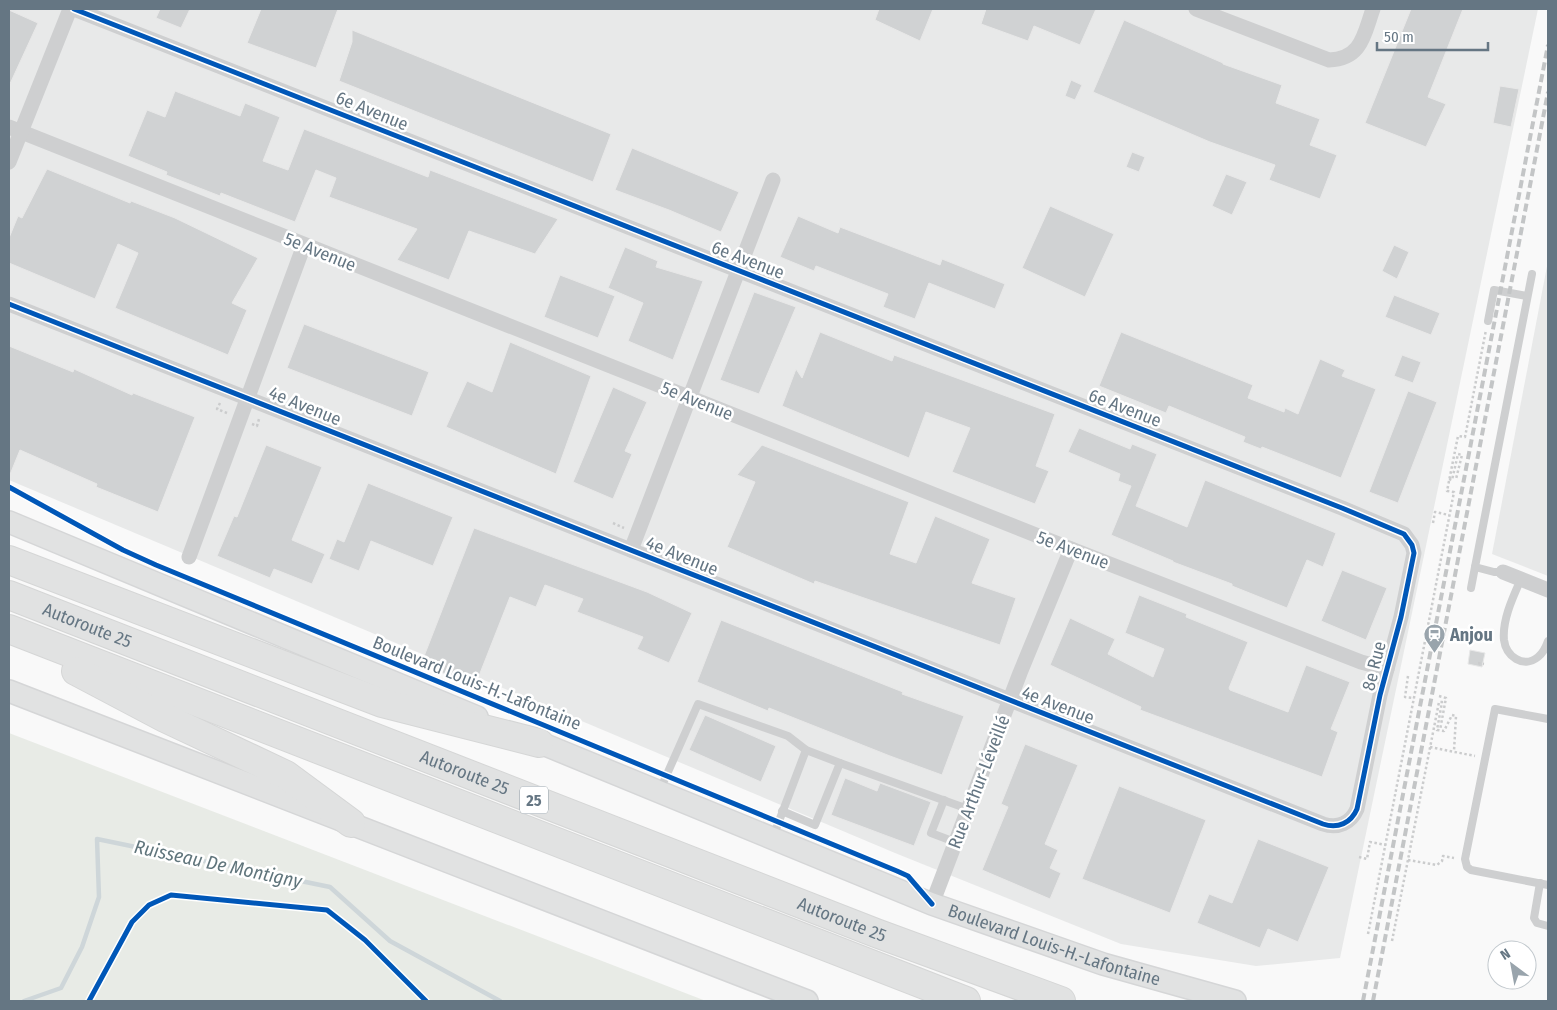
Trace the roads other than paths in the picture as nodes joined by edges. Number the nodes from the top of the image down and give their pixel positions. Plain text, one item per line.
1 (70, 9) edge
2 (74, 9) edge
3 (1196, 9) edge
4 (1373, 9) edge
5 (14, 130) edge
6 (9, 162) edge
7 (773, 180) dead end
8 (304, 245) junction
9 (738, 271) junction
10 (1532, 274) dead end
11 (1528, 296) junction
12 (9, 304) edge
13 (1488, 321) road end
14 (689, 397) junction
15 (249, 399) junction
16 (9, 522) edge
17 (1410, 541) joint
18 (1071, 549) junction
19 (631, 550) junction
20 (188, 557) dead end
21 (9, 560) edge
22 (1475, 567) junction
23 (1503, 572) joint
24 (1521, 579) junction
25 (1471, 588) dead end
26 (1548, 590) edge
27 (9, 595) edge
28 (9, 629) edge
29 (9, 636) edge
30 (1548, 641) edge
31 (1387, 669) junction
32 (9, 691) edge
33 (1010, 701) junction
34 (1548, 719) edge
35 (539, 743) junction
36 (806, 750) junction
37 (840, 763) junction
38 (659, 792) junction
39 (944, 800) junction
40 (968, 809) junction
41 (782, 812) junction
42 (350, 823) junction
43 (1346, 823) joint
44 (772, 839) junction
45 (955, 842) junction
46 (1544, 884) edge
47 (932, 904) junction
48 (1548, 926) edge
49 (807, 1001) edge
50 (966, 1001) edge
51 (1061, 1001) edge
52 (1235, 1001) edge

1 - 5 street
2 - 9 street, 6e Avenue
3 - 4 street
5 - 6 street
5 - 8 street, 5e Avenue
7 - 9 street
8 - 14 street, 5e Avenue
8 - 15 street
9 - 14 street
9 - 17 street, 6e Avenue
10 - 11 lane
11 - 13 lane
11 - 22 lane
12 - 15 street, 4e Avenue
14 - 18 street, 5e Avenue
14 - 19 street
15 - 19 street, 4e Avenue
15 - 20 street
16 - 35 main road, Boulevard Louis-H.-Lafontaine
17 - 31 street, 8e Rue
18 - 31 street, 5e Avenue
18 - 33 street, Rue Arthur-Léveillé
19 - 33 street, 4e Avenue
21 - 35 highway
22 - 23 lane
22 - 25 lane
23 - 24 street
24 - 26 street
24 - 30 lane
27 - 51 highway, Autoroute 25 / 25
28 - 50 highway, Autoroute 25 / 25
29 - 42 highway
31 - 43 street, 8e Rue
32 - 42 main road
33 - 40 street, Rue Arthur-Léveillé
33 - 43 street, 4e Avenue
34 - 46 lane
35 - 38 main road, Boulevard Louis-H.-Lafontaine
36 - 37 lane
36 - 38 lane
36 - 41 lane
37 - 39 lane
37 - 41 lane
38 - 44 main road, Boulevard Louis-H.-Lafontaine
39 - 40 lane
39 - 45 lane
40 - 45 street, Rue Arthur-Léveillé
41 - 44 lane
42 - 49 main road
44 - 47 main road, Boulevard Louis-H.-Lafontaine
45 - 47 street, Rue Arthur-Léveillé
46 - 48 lane
47 - 52 main road, Boulevard Louis-H.-Lafontaine

